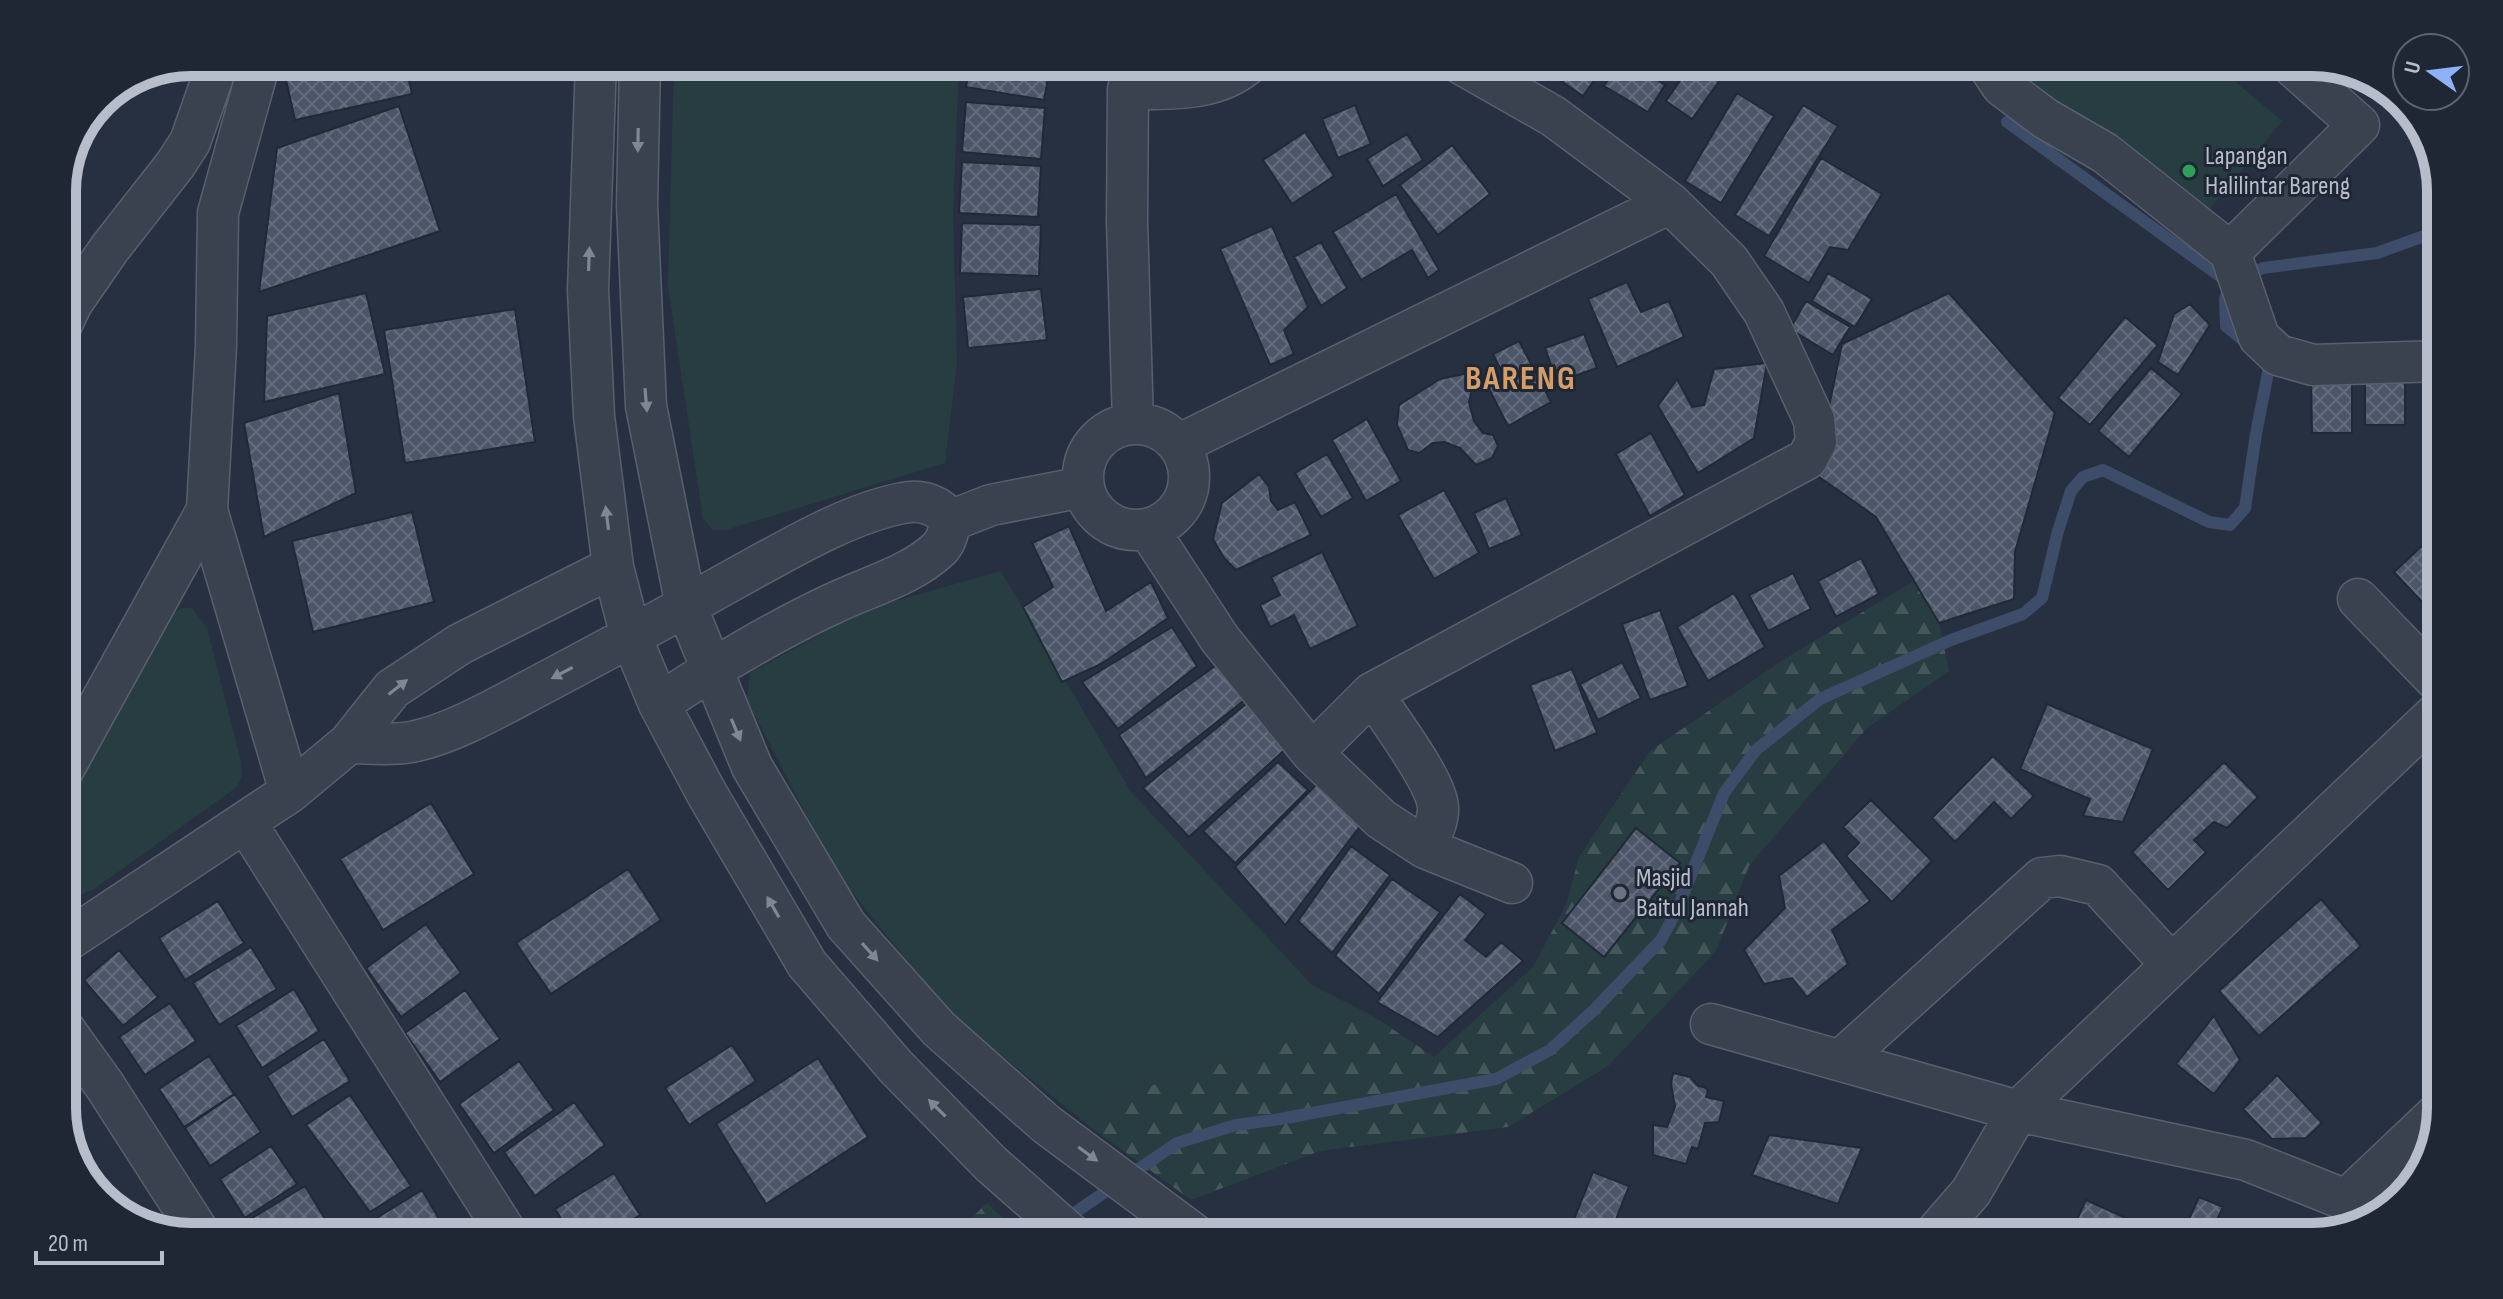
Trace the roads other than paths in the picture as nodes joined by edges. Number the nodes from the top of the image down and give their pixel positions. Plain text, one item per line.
1 (213, 76) edge
2 (256, 76) edge
3 (596, 76) edge
4 (640, 76) edge
5 (1128, 76) edge
6 (1132, 76) edge
7 (1223, 76) edge
8 (1483, 76) edge
9 (1995, 76) edge
10 (2304, 76) edge
11 (1670, 203) junction
12 (2230, 252) junction
13 (76, 297) edge
14 (2427, 361) edge
15 (1133, 424) junction
16 (1178, 445) junction
17 (1083, 487) junction
18 (207, 510) junction
19 (950, 521) junction
20 (1148, 529) junction
21 (613, 567) junction
22 (2358, 599) dead end
23 (686, 606) junction
24 (631, 637) junction
25 (711, 669) junction
26 (2427, 670) edge
27 (1372, 693) junction
28 (659, 704) junction
29 (2427, 722) edge
30 (349, 743) junction
31 (76, 747) edge
32 (1312, 753) junction
33 (290, 792) junction
34 (246, 823) junction
35 (1425, 848) junction
36 (1512, 883) dead end
37 (76, 935) edge
38 (2171, 964) junction
39 (1711, 1024) dead end
40 (76, 1046) edge
41 (1841, 1060) junction
42 (2018, 1111) junction
43 (2425, 1130) edge
44 (1971, 1192) junction
45 (2358, 1211) edge
46 (193, 1223) edge
47 (500, 1223) edge
48 (1058, 1223) edge
49 (1180, 1223) edge
50 (1944, 1223) edge
51 (1971, 1223) edge

1 - 13 street
2 - 18 street
21 -> 3 street
4 -> 23 street
5 - 15 street
6 - 7 street
8 - 11 street
9 - 12 street
10 - 12 street
11 - 16 street
11 - 27 street
12 - 14 street
15 - 16 street
15 - 17 street
16 - 20 street
17 - 19 street
17 - 20 street
18 - 31 street
18 - 33 street
19 - 23 street
19 - 25 street
20 - 32 street
21 - 24 street
30 -> 21 street
22 - 26 street
23 - 24 street
23 - 25 street
24 - 28 street
24 -> 30 street
25 - 28 street
25 -> 49 street
27 - 32 street
27 - 35 street
48 -> 28 street
29 - 38 street
30 - 33 street
32 - 35 street
33 - 34 street
34 - 37 street
34 - 47 street
35 - 36 street
38 - 41 street
38 - 42 street
39 - 41 street
40 - 46 street
41 - 42 street
42 - 44 street
42 - 45 street
43 - 45 street
44 - 50 street
44 - 51 street

